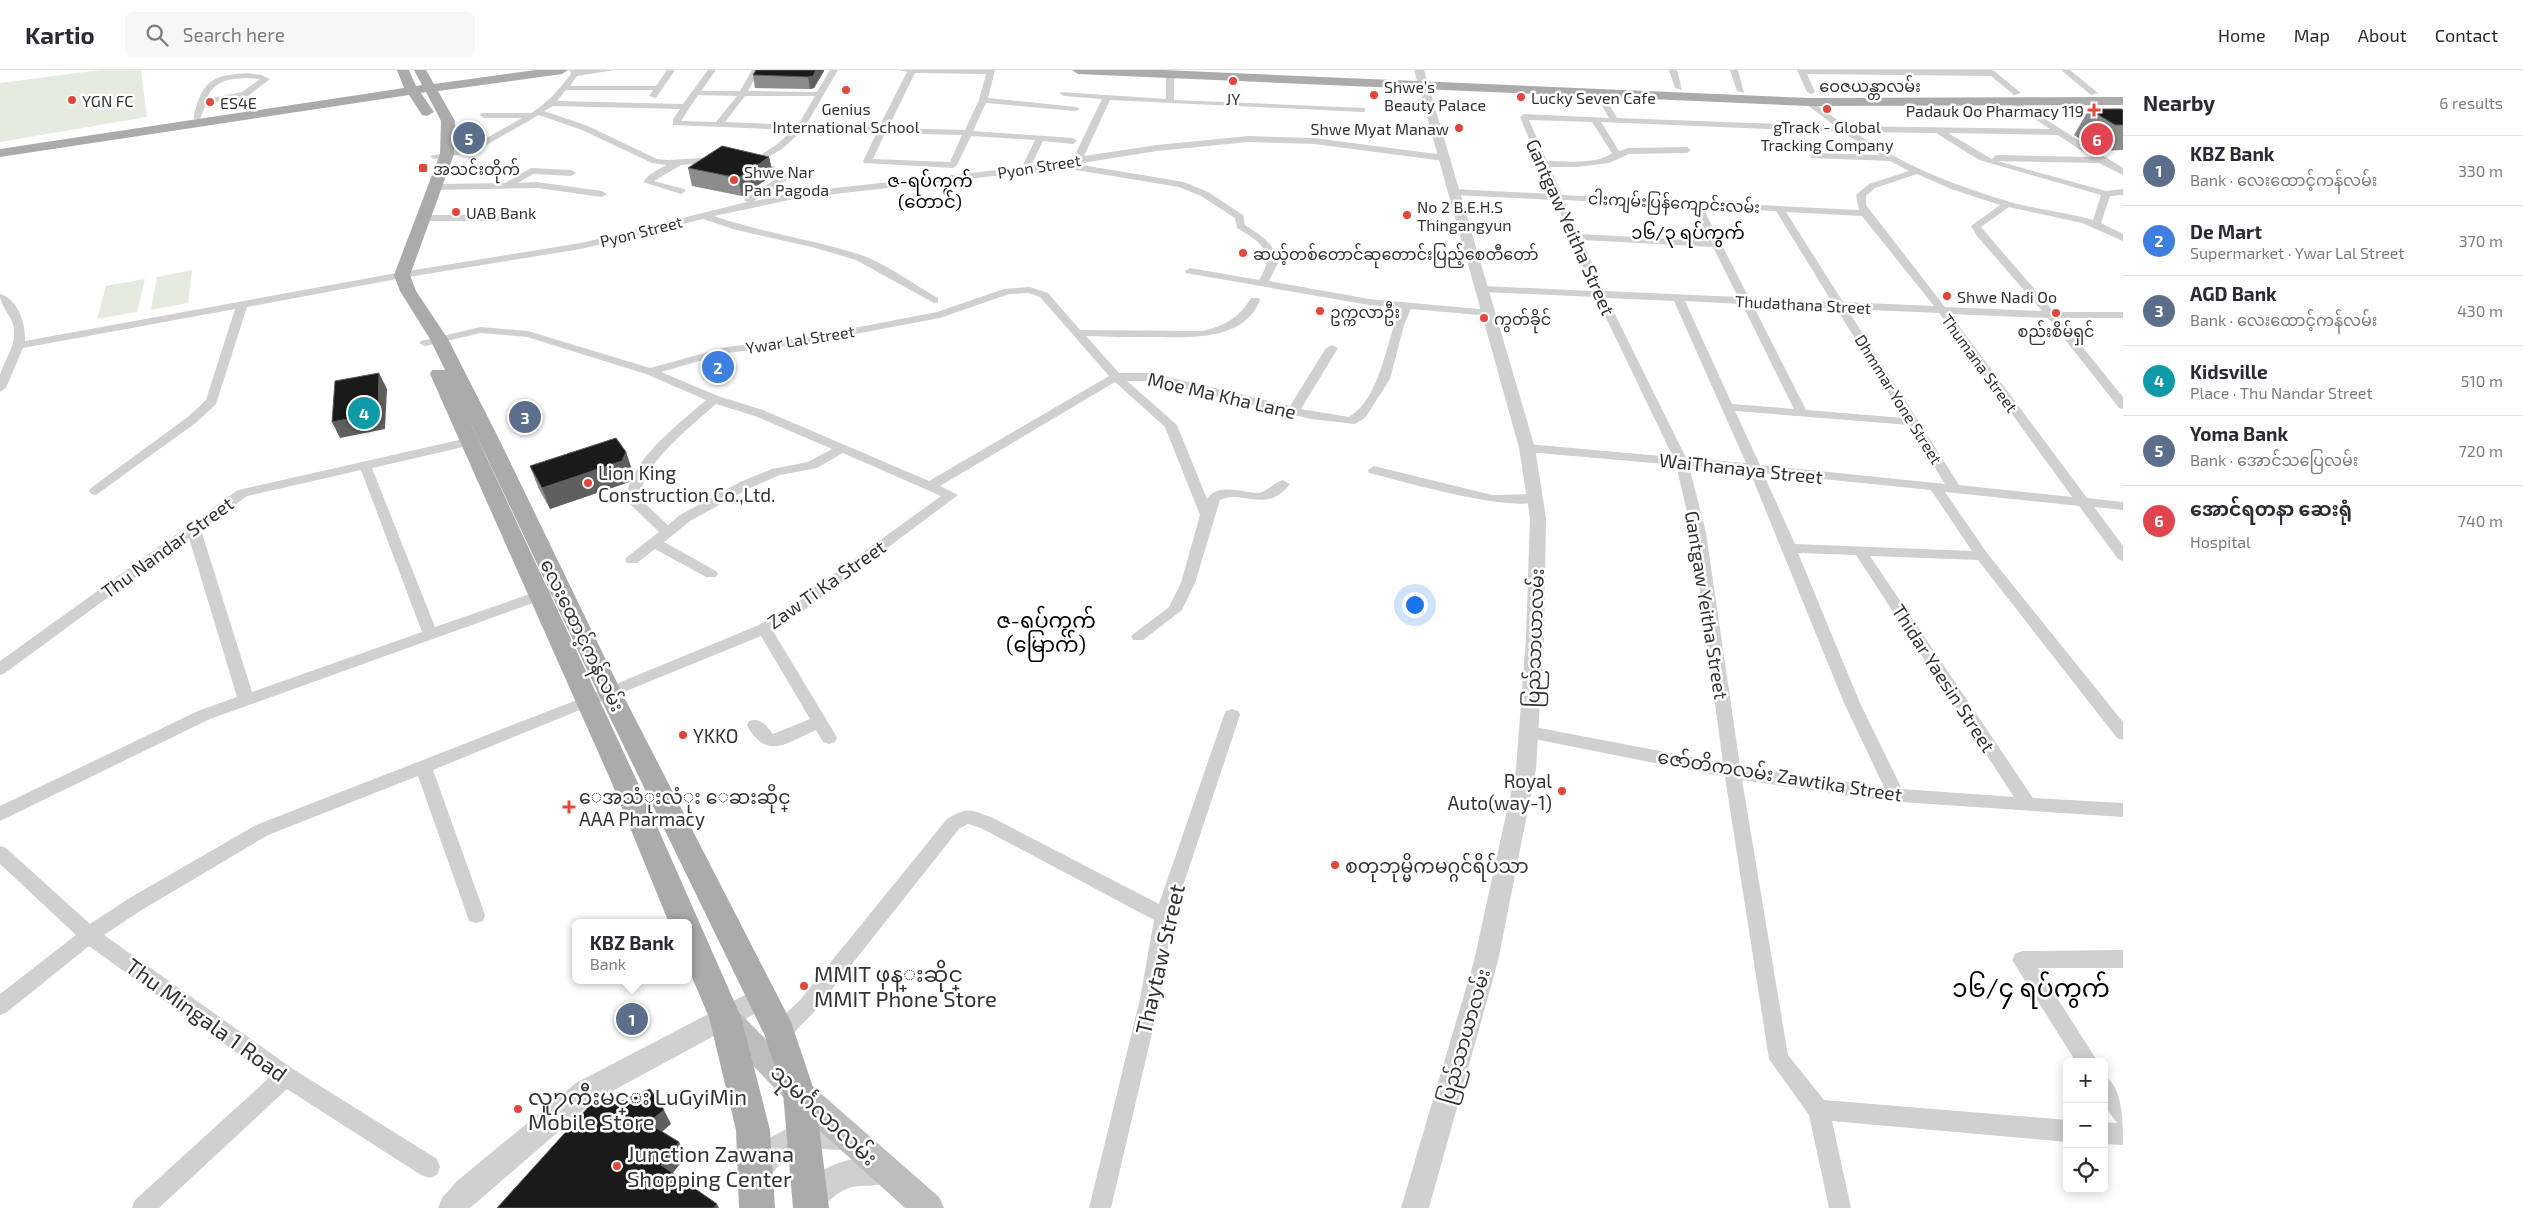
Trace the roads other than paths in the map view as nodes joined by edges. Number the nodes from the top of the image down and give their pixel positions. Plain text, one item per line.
1 (403, 70) edge
2 (513, 70) edge
3 (562, 70) edge
4 (611, 70) edge
5 (671, 70) edge
6 (712, 70) edge
7 (756, 70) edge
8 (834, 70) edge
9 (901, 70) edge
10 (912, 70) edge
11 (1078, 70) edge
12 (1088, 70) edge
13 (1267, 70) edge
14 (1673, 70) edge
15 (1734, 70) edge
16 (2065, 70) edge
17 (991, 71) edge
18 (1801, 71) edge
19 (574, 72) edge
20 (1990, 72) edge
21 (1170, 74) junction
22 (425, 77) edge
23 (1421, 77) edge
24 (471, 79) junction
25 (411, 87) junction
26 (564, 88) junction
27 (658, 88) junction
28 (1679, 88) junction
29 (1741, 90) junction
30 (378, 92) junction
31 (696, 93) junction
32 (743, 93) junction
33 (1600, 93) junction
34 (1853, 93) junction
35 (2094, 93) junction
36 (2123, 93) edge
37 (821, 94) junction
38 (1064, 94) dead end
39 (1810, 97) junction
40 (1107, 98) junction
41 (2016, 98) junction
42 (983, 100) junction
43 (2123, 101) edge
44 (203, 102) junction
45 (429, 102) junction
46 (1170, 102) junction
47 (1865, 102) junction
48 (551, 103) junction
49 (1204, 104) junction
50 (646, 106) junction
51 (685, 107) junction
52 (1076, 109) dead end
53 (1362, 110) dead end
54 (534, 114) junction
55 (484, 115) dead end
56 (1200, 115) dead end
57 (197, 117) junction
58 (1596, 120) junction
59 (1614, 120) junction
60 (718, 125) junction
61 (801, 127) junction
62 (883, 130) junction
63 (1843, 130) junction
64 (968, 132) junction
65 (1939, 132) junction
66 (2059, 132) junction
67 (1040, 138) junction
68 (1074, 141) dead end
69 (0, 148) edge
70 (1687, 150) dead end
71 (0, 153) edge
72 (1617, 154) junction
73 (440, 155) junction
74 (1814, 156) dead end
75 (1444, 158) junction
76 (1982, 158) junction
77 (723, 159) edge
78 (1894, 159) junction
79 (1077, 160) junction
80 (2101, 160) junction
81 (680, 162) junction
82 (1544, 164) junction
83 (1027, 165) dead end
84 (1064, 165) junction
85 (1917, 170) junction
86 (2123, 172) edge
87 (571, 173) dead end
88 (509, 184) junction
89 (436, 187) junction
90 (681, 191) dead end
91 (1453, 192) junction
92 (2123, 192) edge
93 (602, 194) dead end
94 (2106, 194) junction
95 (1558, 196) junction
96 (422, 203) junction
97 (1696, 203) junction
98 (2008, 204) junction
99 (738, 207) junction
100 (1778, 207) junction
101 (529, 210) dead end
102 (1865, 213) junction
103 (702, 215) junction
104 (423, 218) junction
105 (2096, 224) junction
106 (1575, 237) junction
107 (2123, 238) edge
108 (1717, 244) junction
109 (404, 251) junction
110 (1190, 271) dead end
111 (396, 276) junction
112 (1262, 284) junction
113 (1483, 289) junction
114 (1599, 293) junction
115 (0, 297) edge
116 (1678, 298) junction
117 (934, 300) dead end
118 (1255, 300) dead end
119 (1746, 301) junction
120 (242, 304) junction
121 (1840, 305) junction
122 (1407, 307) junction
123 (1942, 310) junction
124 (1490, 313) junction
125 (2051, 315) junction
126 (2123, 315) edge
127 (1080, 334) junction
128 (432, 341) junction
129 (20, 345) junction
130 (1332, 348) dead end
131 (650, 372) junction
132 (1116, 378) junction
133 (0, 388) edge
134 (714, 399) junction
135 (2123, 405) edge
136 (1727, 407) junction
137 (1294, 410) junction
138 (1802, 413) junction
139 (1914, 422) junction
140 (479, 439) junction
141 (843, 448) junction
142 (1527, 448) junction
143 (1681, 461) junction
144 (365, 465) junction
145 (1754, 468) junction
146 (1374, 470) dead end
147 (1282, 484) dead end
148 (932, 485) junction
149 (1935, 487) junction
150 (1955, 489) junction
151 (96, 491) dead end
152 (1535, 498) junction
153 (2083, 503) junction
154 (2123, 506) edge
155 (1207, 515) junction
156 (193, 528) junction
157 (666, 531) junction
158 (653, 542) junction
159 (1790, 548) junction
160 (1860, 551) junction
161 (1982, 556) junction
162 (2123, 556) edge
163 (632, 560) dead end
164 (711, 574) dead end
165 (549, 592) junction
166 (764, 629) junction
167 (430, 634) junction
168 (1138, 636) dead end
169 (0, 668) edge
170 (599, 697) junction
171 (246, 698) junction
172 (1232, 715) dead end
173 (818, 722) junction
174 (755, 725) dead end
175 (1529, 732) junction
176 (2123, 734) edge
177 (829, 738) dead end
178 (423, 766) junction
179 (650, 769) junction
180 (1732, 770) junction
181 (624, 781) junction
182 (1896, 794) junction
183 (2028, 805) junction
184 (2123, 810) edge
185 (0, 814) edge
186 (0, 853) edge
187 (476, 915) dead end
188 (1164, 916) junction
189 (682, 919) edge
190 (89, 935) junction
191 (692, 942) edge
192 (2123, 959) edge
193 (762, 996) junction
194 (0, 1006) edge
195 (725, 1017) junction
196 (780, 1032) junction
197 (2085, 1058) edge
198 (286, 1076) junction
199 (799, 1092) junction
200 (2108, 1092) edge
201 (1819, 1110) junction
202 (2123, 1115) edge
203 (2063, 1131) edge
204 (2108, 1133) edge
205 (2123, 1134) edge
206 (804, 1136) junction
207 (849, 1138) junction
208 (428, 1167) dead end
209 (886, 1170) junction
210 (755, 1173) junction
211 (812, 1204) edge
212 (143, 1208) edge
213 (452, 1208) edge
214 (756, 1208) edge
215 (928, 1208) edge
216 (1100, 1208) edge
217 (1415, 1208) edge
218 (1840, 1208) edge

1 - 25 main road
1 - 30 main road
2 - 24 main road
3 - 24 main road
4 - 19 street
5 - 27 street
6 - 31 street
7 - 32 street
8 - 37 street
9 - 10 street
10 - 17 street
10 - 62 street
11 - 12 main road, ဝေဇယန္တာလမ်း
12 - 21 main road, ဝေဇယန္တာလမ်း
13 - 23 main road, ဝေဇယန္တာလမ်း
14 - 28 street
15 - 29 street
16 - 35 street
17 - 42 street
18 - 20 street
18 - 39 street
19 - 26 street
20 - 41 street
21 - 23 main road, ဝေဇယန္တာလမ်း
21 - 46 street
22 - 24 main road
22 - 24 main road
22 - 25 main road
22 - 45 main road
23 - 28 main road, ဝေဇယန္တာလမ်း
23 - 33 main road, ဝေဇယန္တာလမ်း
23 - 75 street, ပြည်သာယာလမ်း
24 - 45 main road
25 - 30 main road
25 - 45 main road
26 - 27 street
26 - 48 street
27 - 50 street
28 - 29 main road, ဝေဇယန္တာလမ်း
29 - 39 main road, ဝေဇယန္တာလမ်း
30 - 45 main road
30 - 57 main road
30 - 71 main road
31 - 32 street
31 - 51 street
32 - 37 street
32 - 60 street
33 - 39 main road, ဝေဇယန္တာလမ်း
33 - 59 street
34 - 39 main road, ဝေဇယန္တာလမ်း
34 - 41 main road, ဝေဇယန္တာလမ်း
34 - 47 main road
35 - 36 main road, ဝေဇယန္တာလမ်း
35 - 41 main road, ဝေဇယန္တာလမ်း
37 - 61 street
38 - 40 street
39 - 47 main road, ဝေဇယန္တာလမ်း
39 - 63 street
40 - 46 street
40 - 79 street
41 - 43 main road, ဝေဇယန္တာလမ်း
41 - 47 main road, ဝေဇယန္တာလမ်း
41 - 66 street
42 - 52 street
42 - 64 street
44 - 44 street
44 - 57 street
45 - 73 main road
46 - 49 street
48 - 50 street
48 - 54 street
49 - 53 street
49 - 56 street
50 - 51 street
51 - 60 street
54 - 55 street
54 - 73 street
54 - 81 street
57 - 69 main road
58 - 59 street
58 - 72 street
58 - 82 street, Gantgaw Yeitha Street
59 - 63 street
60 - 61 street
61 - 62 street
61 - 99 street
62 - 64 street
62 - 64 street
63 - 65 street
63 - 78 street
64 - 67 street
65 - 66 street
65 - 76 street
66 - 80 street
67 - 68 street
67 - 83 street
70 - 72 street
72 - 82 street
73 - 89 main road
73 - 96 main road
74 - 78 street
75 - 79 street, Pyon Street
75 - 91 street, ပြည်သာယာလမ်း
76 - 80 street
76 - 94 street
77 - 81 street
78 - 85 street
79 - 84 street, Pyon Street
80 - 86 street
81 - 90 street
82 - 95 street, Gantgaw Yeitha Street
84 - 99 street, Pyon Street
84 - 112 street
85 - 98 street
85 - 102 street
87 - 88 street
88 - 89 street
88 - 93 street
89 - 96 main road
91 - 95 street, ငါးကျမ်းပြန်ကျောင်းလမ်း
91 - 113 street, ပြည်သာယာလမ်း
92 - 94 street
94 - 105 street
95 - 97 street, ငါးကျမ်းပြန်ကျောင်းလမ်း
95 - 106 street, Gantgaw Yeitha Street
96 - 104 main road
96 - 109 main road
97 - 100 street, ငါးကျမ်းပြန်ကျောင်းလမ်း
97 - 108 street
98 - 105 street
98 - 125 street
99 - 103 street, Pyon Street
100 - 102 street, ငါးကျမ်းပြန်ကျောင်းလမ်း
100 - 121 street, Dhmmar Yone Street
101 - 104 street
102 - 123 street, Thumana Street
103 - 111 street, Pyon Street
103 - 117 street
104 - 109 main road
105 - 107 street
106 - 108 street
106 - 114 street, Gantgaw Yeitha Street
108 - 119 street
109 - 111 main road
110 - 112 street
111 - 120 street, Pyon Street
111 - 128 main road, လေးထောင့်ကန်လမ်း
112 - 122 street
113 - 114 street, Thudathana Street
113 - 124 street, ပြည်သာယာလမ်း
114 - 116 street, Thudathana Street
114 - 143 street, Gantgaw Yeitha Street
115 - 129 street
116 - 119 street, Thudathana Street
116 - 136 street
118 - 127 street
119 - 121 street, Thudathana Street
119 - 138 street
120 - 129 street, Pyon Street
120 - 151 street
121 - 123 street, Thudathana Street
121 - 139 street, Dhmmar Yone Street
122 - 124 street
122 - 137 street, Moe Ma Kha Lane
123 - 125 street, Thudathana Street
123 - 153 street, Thumana Street
124 - 142 street, ပြည်သာယာလမ်း
125 - 126 street, Thudathana Street
125 - 135 street
127 - 131 street, Ywar Lal Street
127 - 132 street
128 - 131 street
128 - 140 main road, လေးထောင့်ကန်လမ်း
129 - 133 street
130 - 137 street
131 - 134 street
132 - 137 street, Moe Ma Kha Lane
132 - 148 street, Moe Ma Kha Lane
132 - 155 street
134 - 141 street
134 - 157 street
136 - 138 street
136 - 145 street
138 - 139 street
139 - 150 street, Dhmmar Yone Street
140 - 144 street, Thu Nandar Street
140 - 165 main road, လေးထောင့်ကန်လမ်း
141 - 148 street
141 - 157 street
142 - 143 street, WaiThanaya Street
142 - 152 street, ပြည်သာယာလမ်း
143 - 145 street, WaiThanaya Street
143 - 180 street, Gantgaw Yeitha Street
144 - 156 street, Thu Nandar Street
144 - 167 street
145 - 149 street, WaiThanaya Street
145 - 159 street
146 - 152 street
147 - 155 street
148 - 166 street, Zaw Ti Ka Street
149 - 150 street, WaiThanaya Street
149 - 161 street
150 - 153 street, WaiThanaya Street
152 - 175 street, ပြည်သာယာလမ်း
153 - 154 street, WaiThanaya Street
153 - 162 street, Thumana Street
155 - 168 street
156 - 169 street, Thu Nandar Street
156 - 171 street
157 - 158 street
158 - 163 street
158 - 164 street
159 - 160 street
159 - 182 street
160 - 161 street
160 - 183 street, Thidar Yaesin Street
161 - 176 street
165 - 167 street
165 - 170 main road, လေးထောင့်ကန်လမ်း
166 - 170 street, Zaw Ti Ka Street
166 - 173 street
167 - 171 street
170 - 178 street, Zaw Ti Ka Street
170 - 179 main road, လေးထောင့်ကန်လမ်း
170 - 181 main road, လေးထောင့်ကန်လမ်း
171 - 185 street
172 - 188 street, Thaytaw Street
173 - 174 street
173 - 177 street
175 - 180 street, ဇော်တိကလမ်း Zawtika Street
175 - 217 street, ပြည်သာယာလမ်း
178 - 187 street
178 - 190 street, Zaw Ti Ka Street
179 - 181 street
179 - 193 main road, လေးထောင့်ကန်လမ်း
180 - 182 street, ဇော်တိကလမ်း Zawtika Street
180 - 201 street, Gantgaw Yeitha Street
181 - 189 main road, လေးထောင့်ကန်လမ်း
182 - 183 street, ဇော်တိကလမ်း Zawtika Street
183 - 184 street, ဇော်တိကလမ်း Zawtika Street
186 - 190 street, Thu Mingala 1 Road
188 - 196 street
188 - 216 street, Thaytaw Street
190 - 194 street, Zaw Ti Ka Street
190 - 198 street, Thu Mingala 1 Road
191 - 195 main road
192 - 197 street
193 - 195 street
193 - 196 main road, လေးထောင့်ကန်လမ်း
195 - 199 main road, သုမင်္ဂလာလမ်း
195 - 210 main road
195 - 213 street
196 - 199 main road, လေးထောင့်ကန်လမ်း
198 - 208 street, Thu Mingala 1 Road
198 - 212 street
199 - 206 main road, လေးထောင့်ကန်လမ်း
199 - 207 main road, သုမင်္ဂလာလမ်း
200 - 202 street
201 - 203 street
201 - 218 street
204 - 205 street
206 - 207 street
206 - 210 street
206 - 211 main road, လေးထောင့်ကန်လမ်း
207 - 209 main road, သုမင်္ဂလာလမ်း
209 - 211 street
209 - 215 main road, သုမင်္ဂလာလမ်း
210 - 214 main road

